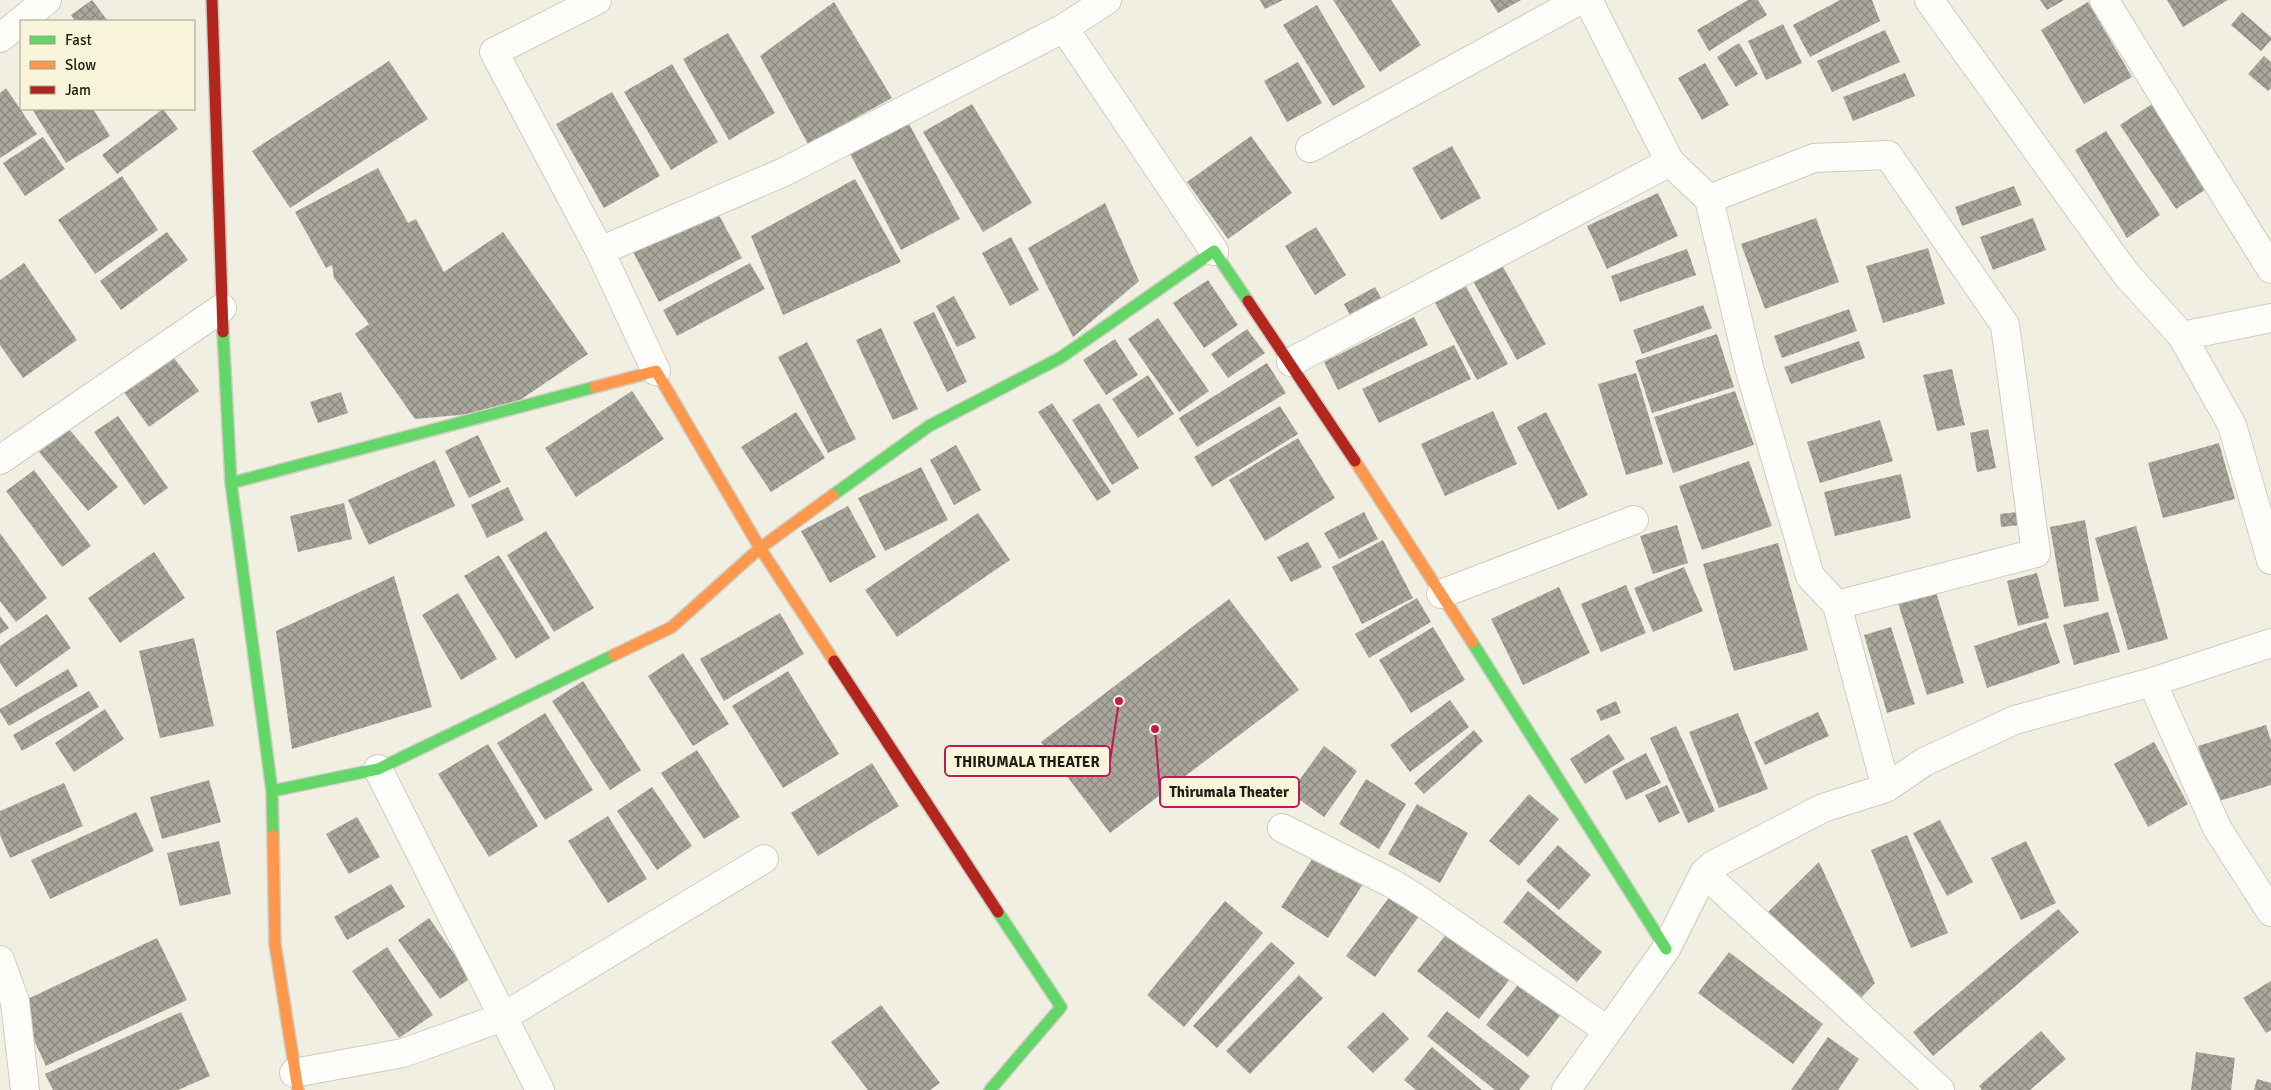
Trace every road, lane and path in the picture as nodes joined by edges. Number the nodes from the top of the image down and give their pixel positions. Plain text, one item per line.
1 (47, 0) edge
2 (212, 0) edge
3 (598, 0) edge
4 (1107, 0) edge
5 (1580, 0) edge
6 (1588, 0) edge
7 (1929, 0) edge
8 (2104, 0) edge
9 (22, 20) edge
10 (20, 22) edge
11 (1064, 28) junction
12 (0, 38) edge
13 (1310, 148) dead end
14 (1670, 162) junction
15 (1709, 199) junction
16 (600, 251) junction
17 (1214, 251) junction
18 (2271, 269) edge
19 (222, 308) junction
20 (2271, 318) edge
21 (2182, 336) junction
22 (1291, 362) junction
23 (656, 371) junction
24 (0, 460) edge
25 (231, 483) junction
26 (1634, 520) dead end
27 (760, 548) junction
28 (2271, 560) edge
29 (1441, 594) junction
30 (1837, 605) junction
31 (2271, 643) edge
32 (2152, 682) junction
33 (378, 769) junction
34 (1886, 788) junction
35 (272, 791) junction
36 (1282, 828) dead end
37 (764, 859) dead end
38 (1704, 873) junction
39 (2271, 912) edge
40 (1666, 949) junction
41 (0, 960) edge
42 (503, 1017) junction
43 (1607, 1030) junction
44 (296, 1082) edge
45 (25, 1090) edge
46 (540, 1090) edge
47 (990, 1090) edge
48 (1566, 1090) edge
49 (1940, 1090) edge

1 - 9 street
2 - 19 street
3 - 16 street
4 - 11 street
5 - 13 street
6 - 14 street
7 - 21 street
8 - 18 street
10 - 12 street
11 - 16 street
11 - 17 street
14 - 15 street
14 - 22 street
15 - 30 street
15 - 30 street
16 - 23 street
17 - 22 street
17 - 27 street
19 - 24 street
19 - 25 street
20 - 21 street
21 - 28 street
22 - 29 street
23 - 25 street
23 - 27 street
25 - 35 street
26 - 29 street
27 - 33 street
27 - 47 street
29 - 40 street
30 - 34 street
31 - 32 street
32 - 34 street
32 - 39 street
33 - 35 street
33 - 42 street
34 - 38 street
35 - 44 street
36 - 43 street
37 - 42 street
38 - 40 street
38 - 49 street
40 - 43 street
41 - 45 street
42 - 44 street
42 - 46 street
43 - 48 street

